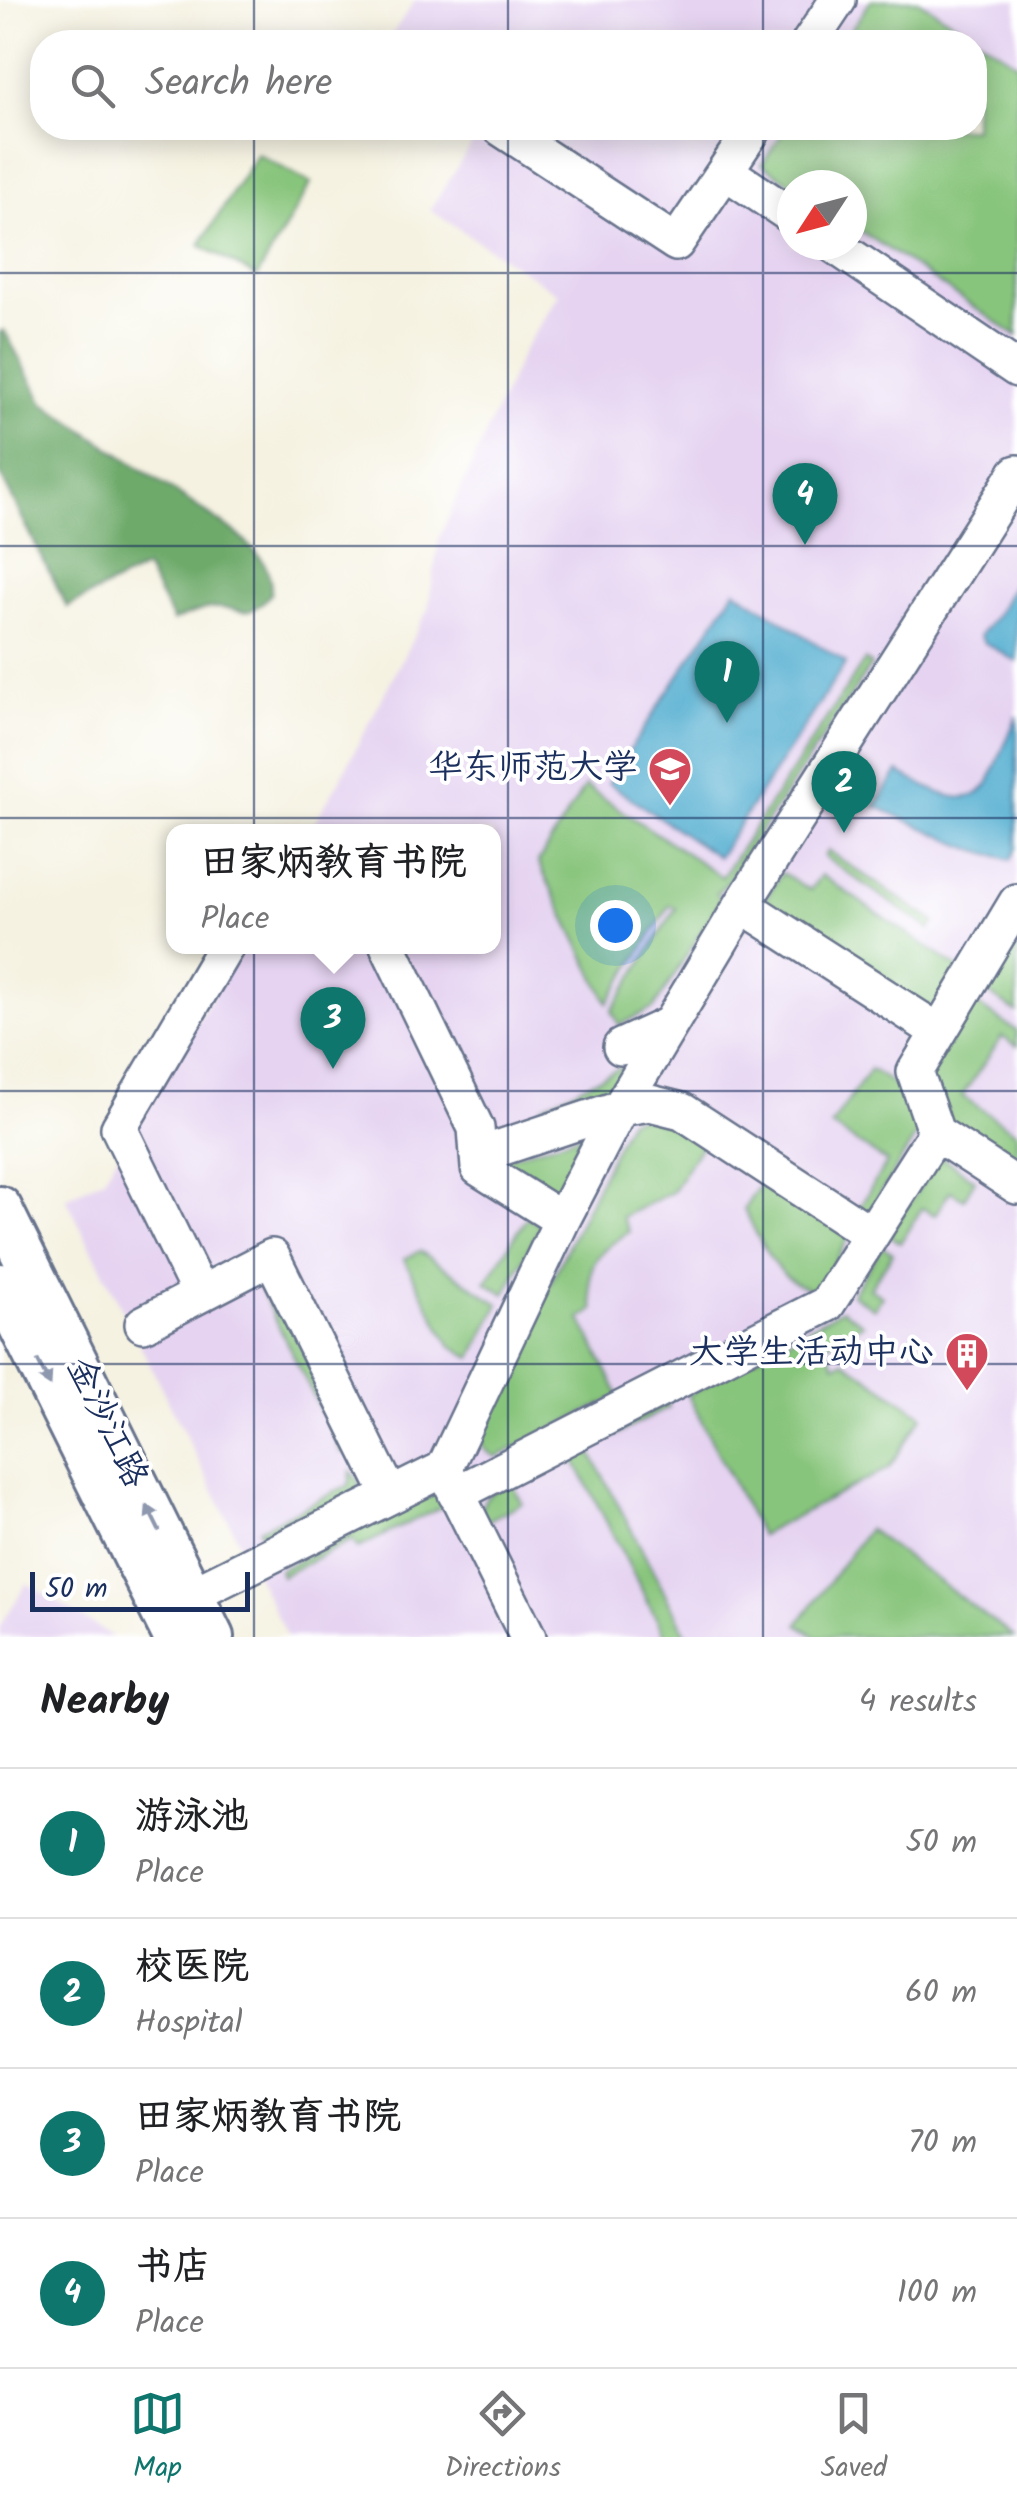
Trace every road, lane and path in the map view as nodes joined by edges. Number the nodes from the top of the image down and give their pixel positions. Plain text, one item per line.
1 (830, 3) edge
2 (816, 30) edge
3 (519, 140) edge
4 (746, 140) edge
5 (725, 171) junction
6 (777, 206) edge
7 (856, 260) edge
8 (1017, 368) edge
9 (1017, 473) edge
10 (1017, 902) edge
11 (742, 904) junction
12 (221, 954) edge
13 (392, 954) edge
14 (669, 1025) junction
15 (939, 1032) junction
16 (622, 1047) dead end
17 (620, 1108) junction
18 (936, 1133) junction
19 (479, 1154) junction
20 (1017, 1186) edge
21 (0, 1208) edge
22 (562, 1220) junction
23 (871, 1234) junction
24 (0, 1285) edge
25 (200, 1294) junction
26 (144, 1324) dead end
27 (450, 1482) junction
28 (390, 1495) junction
29 (190, 1596) junction
30 (515, 1633) edge
31 (176, 1637) edge
32 (212, 1637) edge

1 - 2 lane
3 - 5 lane
4 - 5 lane
5 - 6 lane
7 - 8 lane
9 - 11 lane
10 - 15 lane
11 - 14 lane
11 - 15 lane
12 - 25 lane
13 - 19 lane
14 - 16 lane
14 - 17 lane
15 - 18 lane
17 - 19 lane
17 - 22 lane
17 - 23 lane
18 - 20 lane
18 - 23 lane
19 - 22 lane
29 -> 21 main road, 金沙江路
22 - 27 lane
23 - 27 lane
24 -> 31 main road, 金沙江路
25 - 26 lane
25 - 28 lane
27 - 28 lane
27 - 30 lane
28 - 29 lane
29 - 32 main road, 金沙江路

